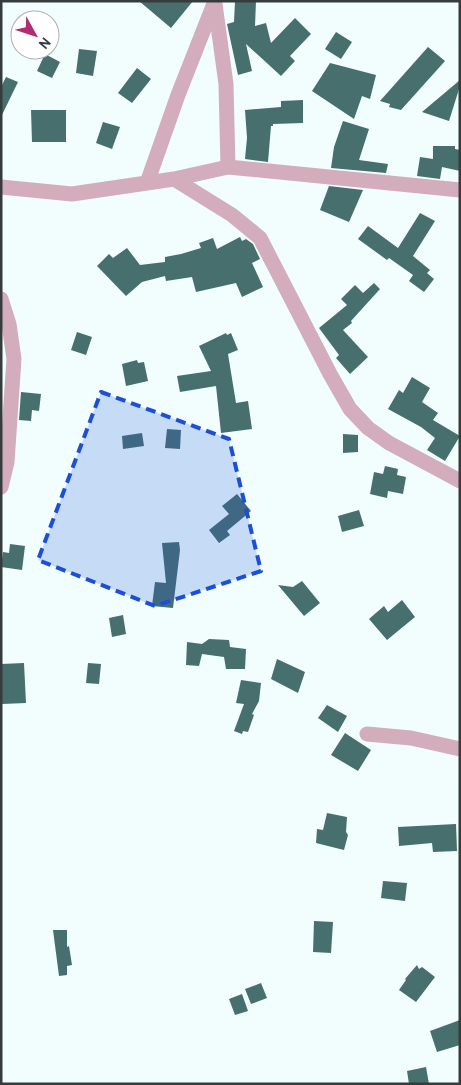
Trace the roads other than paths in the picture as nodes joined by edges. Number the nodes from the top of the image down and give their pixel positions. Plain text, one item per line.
1 (214, 2) edge
2 (228, 168) junction
3 (174, 179) junction
4 (148, 183) junction
5 (1, 187) edge
6 (460, 190) edge
7 (1, 299) edge
8 (460, 481) edge
9 (1, 487) edge
10 (367, 734) dead end
11 (460, 749) edge

1 - 2 street
1 - 4 street
2 - 3 street
2 - 6 street
3 - 4 street
3 - 8 street
4 - 5 street
7 - 9 street
10 - 11 street

